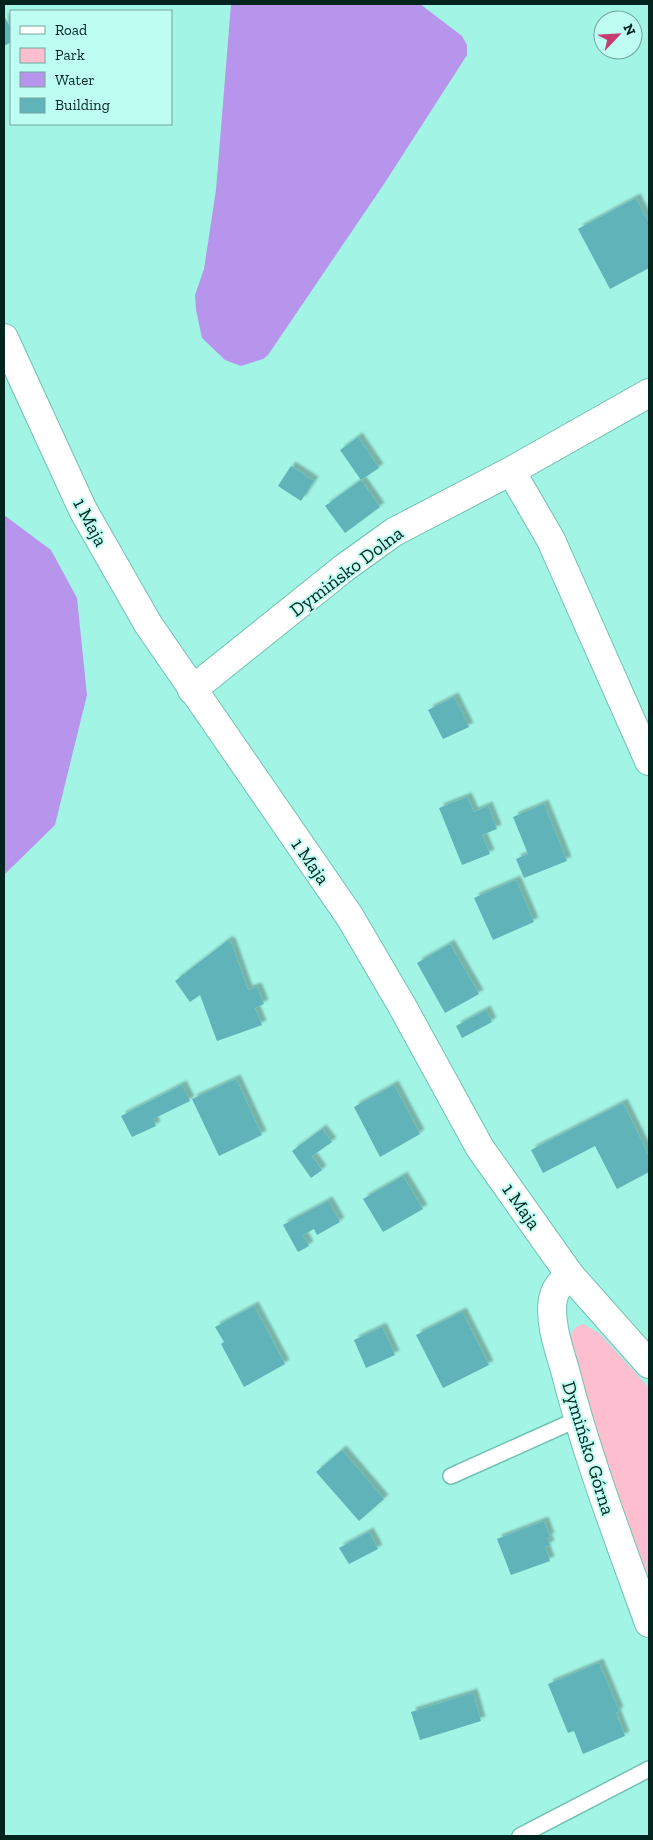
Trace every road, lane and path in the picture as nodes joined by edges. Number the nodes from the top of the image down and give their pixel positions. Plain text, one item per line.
1 (4, 338) edge
2 (649, 393) edge
3 (511, 470) junction
4 (192, 690) junction
5 (649, 761) edge
6 (570, 1275) junction
7 (649, 1364) edge
8 (578, 1419) junction
9 (451, 1476) dead end
10 (649, 1623) edge
11 (649, 1769) edge
12 (520, 1836) edge

1 - 4 street, 1 Maja
2 - 3 street, Dymińsko Dolna
3 - 4 street, Dymińsko Dolna
3 - 5 street
4 - 6 street, 1 Maja
6 - 7 street, 1 Maja
6 - 8 street, Dymińsko Górna
8 - 9 lane
8 - 10 street, Dymińsko Górna
11 - 12 lane

